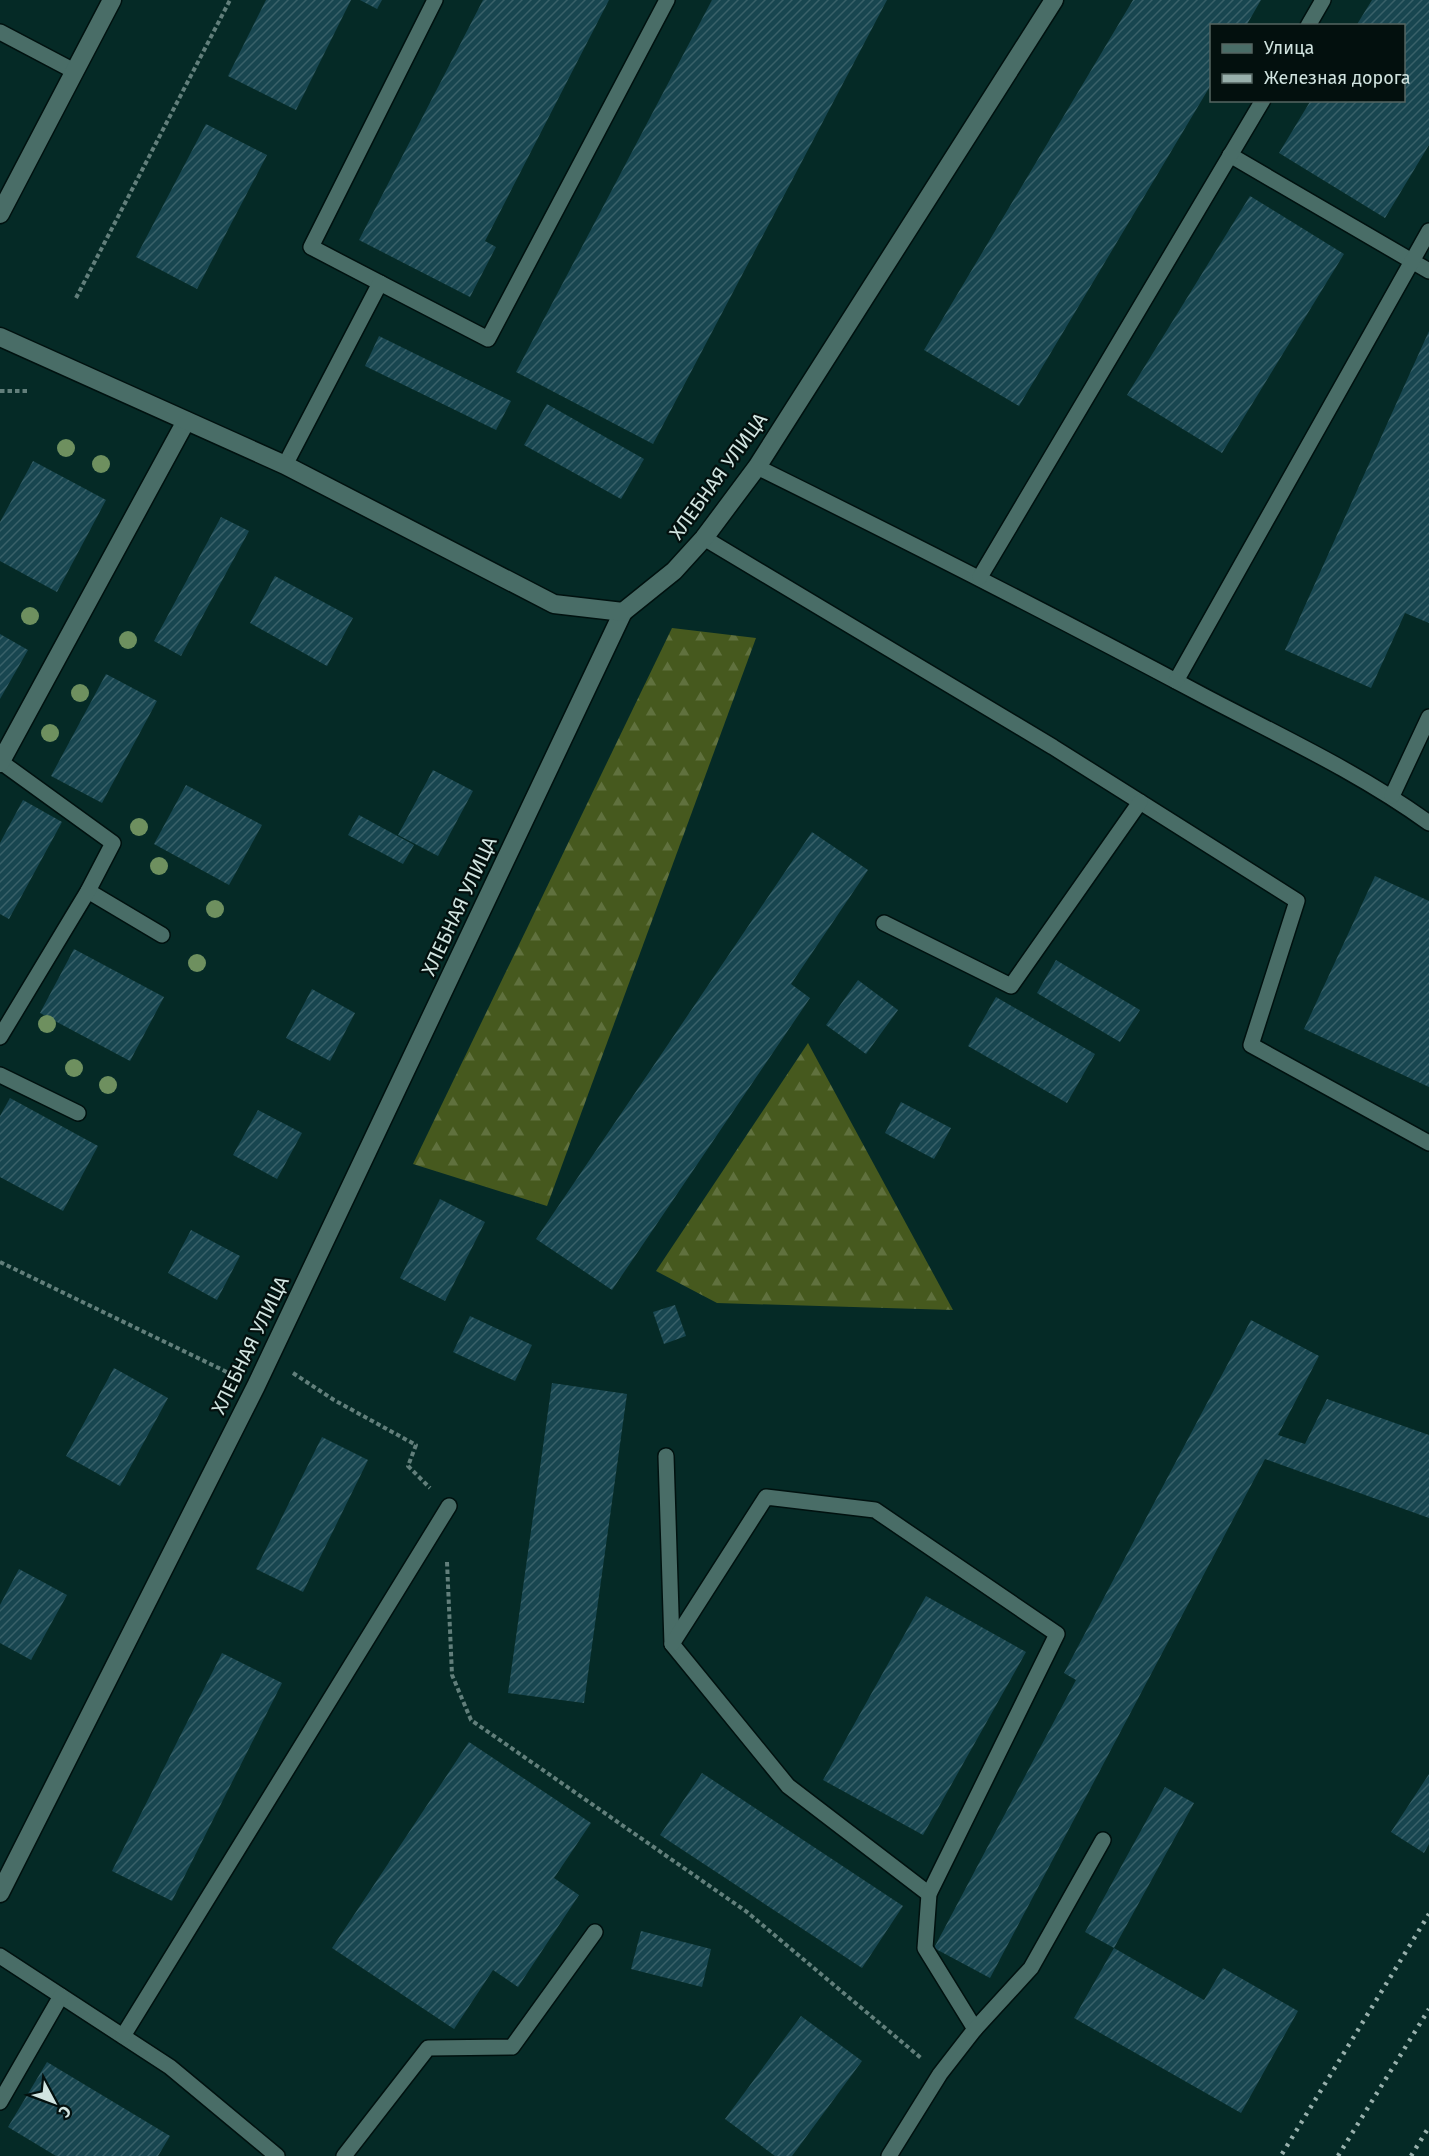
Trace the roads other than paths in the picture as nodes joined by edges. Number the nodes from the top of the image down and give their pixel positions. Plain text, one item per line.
1 (112, 0) edge
2 (435, 0) edge
3 (667, 0) edge
4 (1054, 0) edge
5 (1323, 0) edge
6 (1309, 24) edge
7 (0, 32) edge
8 (74, 71) junction
9 (1262, 102) edge
10 (1230, 155) junction
11 (0, 214) edge
12 (1429, 231) edge
13 (1411, 262) junction
14 (1429, 271) edge
15 (380, 283) junction
16 (0, 338) edge
17 (186, 421) junction
18 (285, 465) junction
19 (757, 467) junction
20 (704, 538) junction
21 (980, 577) junction
22 (624, 612) junction
23 (1176, 681) junction
24 (1429, 717) edge
25 (0, 763) edge
26 (1392, 796) junction
27 (1140, 802) junction
28 (1429, 823) edge
29 (88, 891) junction
30 (884, 922) dead end
31 (162, 935) dead end
32 (0, 1037) edge
33 (0, 1075) edge
34 (78, 1113) dead end
35 (1429, 1143) edge
36 (666, 1456) dead end
37 (449, 1506) road end
38 (672, 1644) junction
39 (1103, 1840) dead end
40 (0, 1893) edge
41 (929, 1894) junction
42 (595, 1932) dead end
43 (0, 1956) edge
44 (61, 1996) junction
45 (975, 2029) junction
46 (123, 2036) junction
47 (0, 2102) edge
48 (277, 2156) edge
49 (344, 2156) edge
50 (889, 2156) edge

1 - 8 street
2 - 15 lane
3 - 15 lane
4 - 19 street, ХЛЕБНАЯ УЛИЦА
5 - 6 lane
7 - 8 lane
8 - 11 street
9 - 10 lane
10 - 13 lane
10 - 21 lane
12 - 13 lane
13 - 14 lane
13 - 23 lane
15 - 18 lane
16 - 17 street
17 - 18 street
17 - 25 street
18 - 22 street
19 - 20 street, ХЛЕБНАЯ УЛИЦА
19 - 21 lane
20 - 22 street, ХЛЕБНАЯ УЛИЦА
20 - 27 lane
21 - 23 lane
22 - 40 street, ХЛЕБНАЯ УЛИЦА
23 - 26 lane
24 - 26 lane
25 - 29 lane
26 - 28 lane
27 - 30 lane
27 - 35 lane
29 - 31 lane
29 - 32 lane
33 - 34 lane
36 - 38 lane
37 - 46 lane
38 - 41 lane
38 - 41 lane
39 - 45 lane
41 - 45 lane
42 - 49 lane
43 - 44 lane
44 - 46 lane
44 - 47 lane
45 - 50 lane
46 - 48 lane

